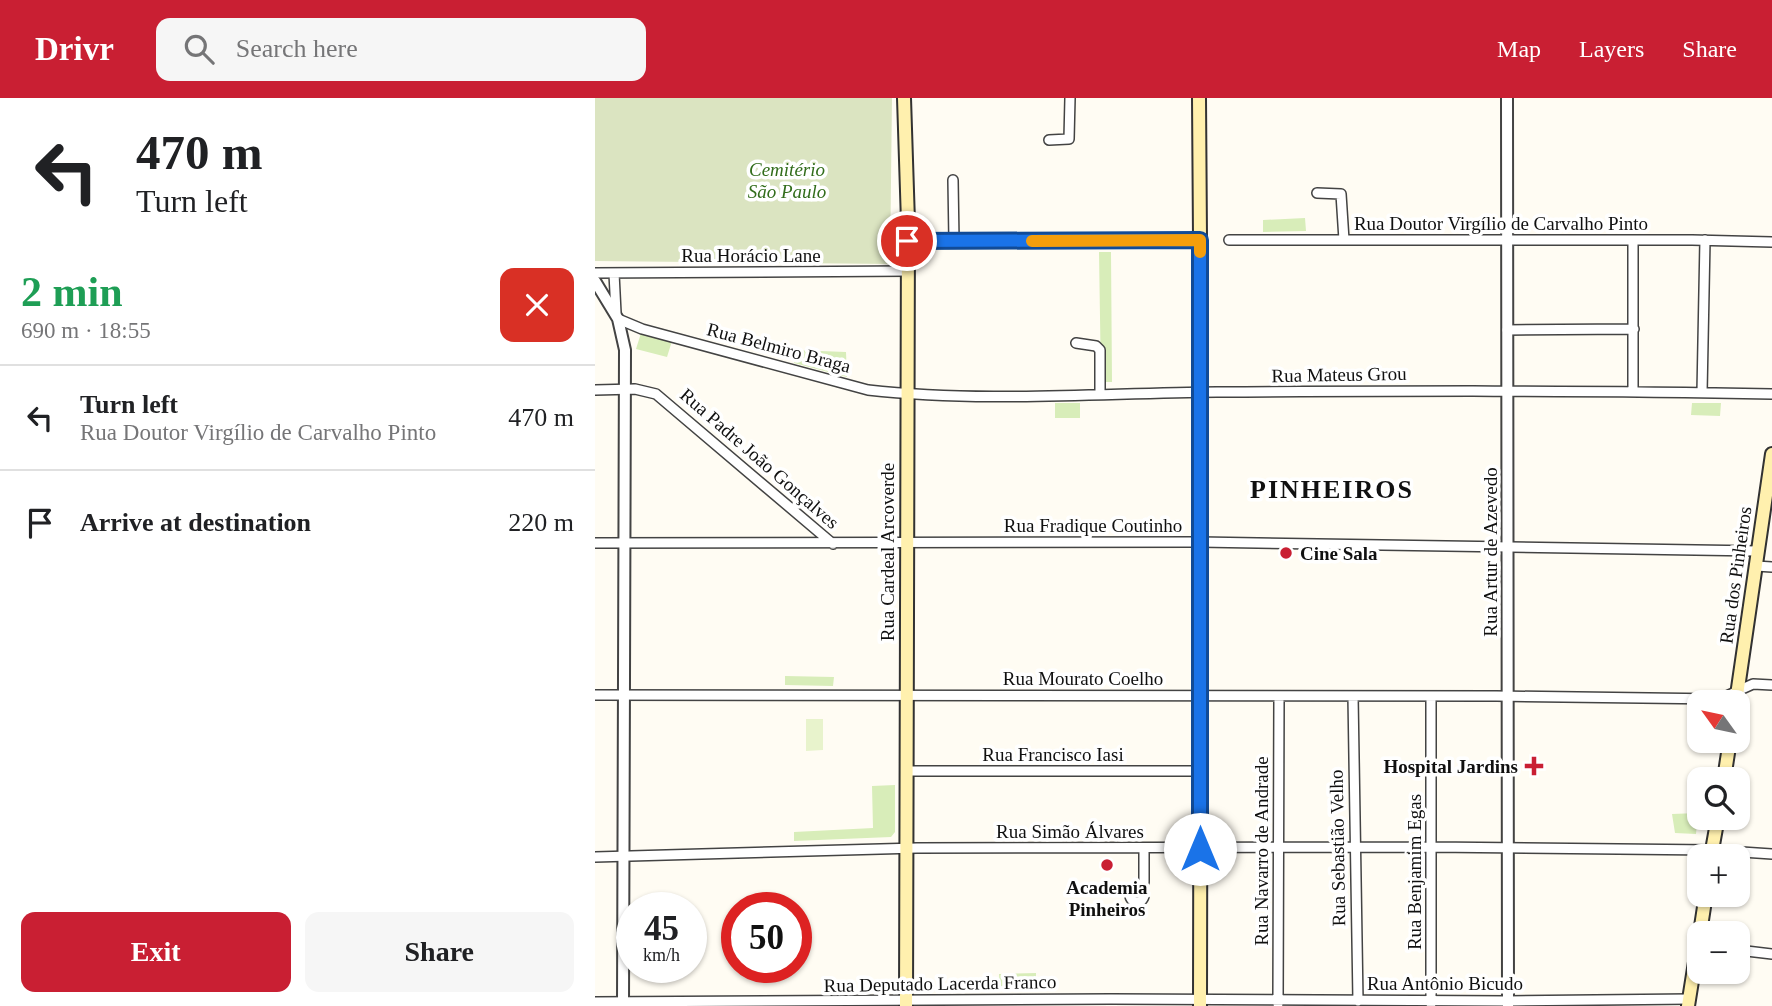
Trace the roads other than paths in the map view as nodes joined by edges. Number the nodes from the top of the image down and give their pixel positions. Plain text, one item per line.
1 (904, 98) edge
2 (1070, 98) edge
3 (1199, 98) edge
4 (1507, 98) edge
5 (1049, 140) dead end
6 (953, 180) dead end
7 (1317, 193) dead end
8 (1508, 239) junction
9 (1200, 240) junction
10 (1229, 240) dead end
11 (1344, 240) junction
12 (1633, 240) junction
13 (1705, 240) junction
14 (907, 241) junction
15 (954, 241) junction
16 (1772, 242) edge
17 (907, 271) junction
18 (595, 273) edge
19 (614, 273) junction
20 (595, 281) edge
21 (617, 317) junction
22 (642, 328) junction
23 (1634, 329) junction
24 (1507, 330) junction
25 (624, 340) junction
26 (1076, 343) dead end
27 (625, 388) junction
28 (1507, 389) junction
29 (595, 390) edge
30 (1633, 392) junction
31 (1702, 393) junction
32 (907, 394) junction
33 (1772, 394) edge
34 (1100, 395) junction
35 (1772, 457) edge
36 (906, 542) junction
37 (1200, 542) junction
38 (595, 543) edge
39 (624, 543) junction
40 (833, 544) junction
41 (1506, 546) junction
42 (1758, 551) junction
43 (1756, 566) junction
44 (1772, 567) edge
45 (1772, 685) edge
46 (1738, 690) edge
47 (1745, 690) edge
48 (595, 695) edge
49 (624, 695) junction
50 (907, 695) junction
51 (1200, 696) junction
52 (1279, 696) junction
53 (1353, 696) junction
54 (1431, 696) junction
55 (1507, 696) junction
56 (1687, 699) edge
57 (907, 771) junction
58 (1200, 771) junction
59 (1432, 847) junction
60 (906, 848) junction
61 (1144, 848) junction
62 (1508, 848) junction
63 (1200, 849) junction
64 (1278, 849) junction
65 (1354, 849) junction
66 (1687, 852) edge
67 (1750, 854) edge
68 (1772, 855) edge
69 (595, 857) edge
70 (623, 857) junction
71 (1142, 890) dead end
72 (1750, 951) edge
73 (1772, 954) edge
74 (1692, 984) edge
75 (1357, 1000) junction
76 (595, 1002) edge
77 (1689, 1002) edge
78 (1111, 1003) edge
79 (1278, 1003) edge
80 (1431, 1003) edge
81 (1508, 1003) edge
82 (623, 1004) edge
83 (906, 1004) edge
84 (1200, 1004) edge

1 - 14 main road, Rua Cardeal Arcoverde
2 - 5 street
3 - 9 main road
4 - 8 street, Rua Artur de Azevedo
6 - 15 street
7 - 11 street
8 - 11 street, Rua Doutor Virgílio de Carvalho Pinto
8 - 12 street, Rua Doutor Virgílio de Carvalho Pinto
8 - 24 street, Rua Artur de Azevedo
9 - 15 street
9 - 37 main road, bridge
10 - 11 street, Rua Doutor Virgílio de Carvalho Pinto
12 - 13 street, Rua Doutor Virgílio de Carvalho Pinto
12 - 23 street
13 - 16 street, Rua Doutor Virgílio de Carvalho Pinto
13 - 31 street
14 - 15 street
14 - 17 main road, Rua Cardeal Arcoverde
17 - 19 street, Rua Horácio Lane
17 - 32 main road, Rua Cardeal Arcoverde
18 - 19 street, Rua Horácio Lane
19 - 21 street
20 - 21 street
21 - 22 street, Rua Belmiro Braga
21 - 25 street
22 - 25 street
22 - 32 street, Rua Belmiro Braga
23 - 24 street
23 - 30 street
24 - 28 street, Rua Artur de Azevedo
25 - 27 street
26 - 34 street
27 - 29 street, Rua Padre João Gonçalves
27 - 39 street
27 - 40 street, Rua Padre João Gonçalves
28 - 30 street, Rua Mateus Grou
28 - 34 street, Rua Mateus Grou
28 - 41 street, Rua Artur de Azevedo
30 - 31 street, Rua Mateus Grou
31 - 33 street, Rua Mateus Grou
32 - 34 street, Rua Mateus Grou
32 - 36 main road, Rua Cardeal Arcoverde
35 - 42 main road, Rua dos Pinheiros
36 - 37 street, Rua Fradique Coutinho
36 - 40 street, Rua Fradique Coutinho
36 - 50 main road, Rua Cardeal Arcoverde
37 - 41 street, Rua Fradique Coutinho
37 - 51 main road
38 - 39 street, Rua Fradique Coutinho
39 - 40 street, Rua Fradique Coutinho
39 - 49 street
41 - 42 street, Rua Fradique Coutinho
41 - 55 street, Rua Artur de Azevedo
42 - 43 main road, Rua dos Pinheiros
43 - 44 street
43 - 46 main road, Rua dos Pinheiros
45 - 47 street, Rua Mourato Coelho
48 - 49 street, Rua Mourato Coelho
49 - 50 street, Rua Mourato Coelho
49 - 70 street
50 - 51 street, Rua Mourato Coelho
50 - 57 main road, Rua Cardeal Arcoverde
51 - 52 street, Rua Mourato Coelho
51 - 58 main road
52 - 53 street, Rua Mourato Coelho
52 - 64 street, Rua Navarro de Andrade
53 - 54 street, Rua Mourato Coelho
53 - 65 street, Rua Sebastião Velho
54 - 55 street, Rua Mourato Coelho
54 - 59 street, Rua Benjamim Egas
55 - 56 street, Rua Mourato Coelho
55 - 62 street, Rua Artur de Azevedo
57 - 58 street, Rua Francisco Iasi
57 - 60 main road, Rua Cardeal Arcoverde
58 - 63 main road
59 - 62 street, Rua Simão Álvares
59 - 65 street, Rua Simão Álvares
59 - 80 street, Rua Benjamim Egas
60 - 61 street, Rua Simão Álvares
60 - 70 street, Rua Simão Álvares
60 - 83 main road, Rua Cardeal Arcoverde
61 - 63 street, Rua Simão Álvares
61 - 71 street
62 - 66 street, Rua Simão Álvares
62 - 81 street, Rua Artur de Azevedo
63 - 64 street, Rua Simão Álvares
63 - 84 main road
64 - 65 street, Rua Simão Álvares
64 - 79 street, Rua Navarro de Andrade
65 - 75 street, Rua Sebastião Velho
67 - 68 street, Rua Simão Álvares
69 - 70 street, Rua Simão Álvares
70 - 82 street
72 - 73 street
74 - 77 main road
75 - 79 street, Rua Antônio Bicudo
75 - 80 street, Rua Antônio Bicudo
76 - 82 street, Rua Deputado Lacerda Franco
77 - 81 street, Rua Antônio Bicudo
78 - 83 street, Rua Deputado Lacerda Franco
78 - 84 street, Rua Deputado Lacerda Franco
79 - 84 street, Rua Antônio Bicudo
80 - 81 street, Rua Antônio Bicudo
82 - 83 street, Rua Deputado Lacerda Franco

